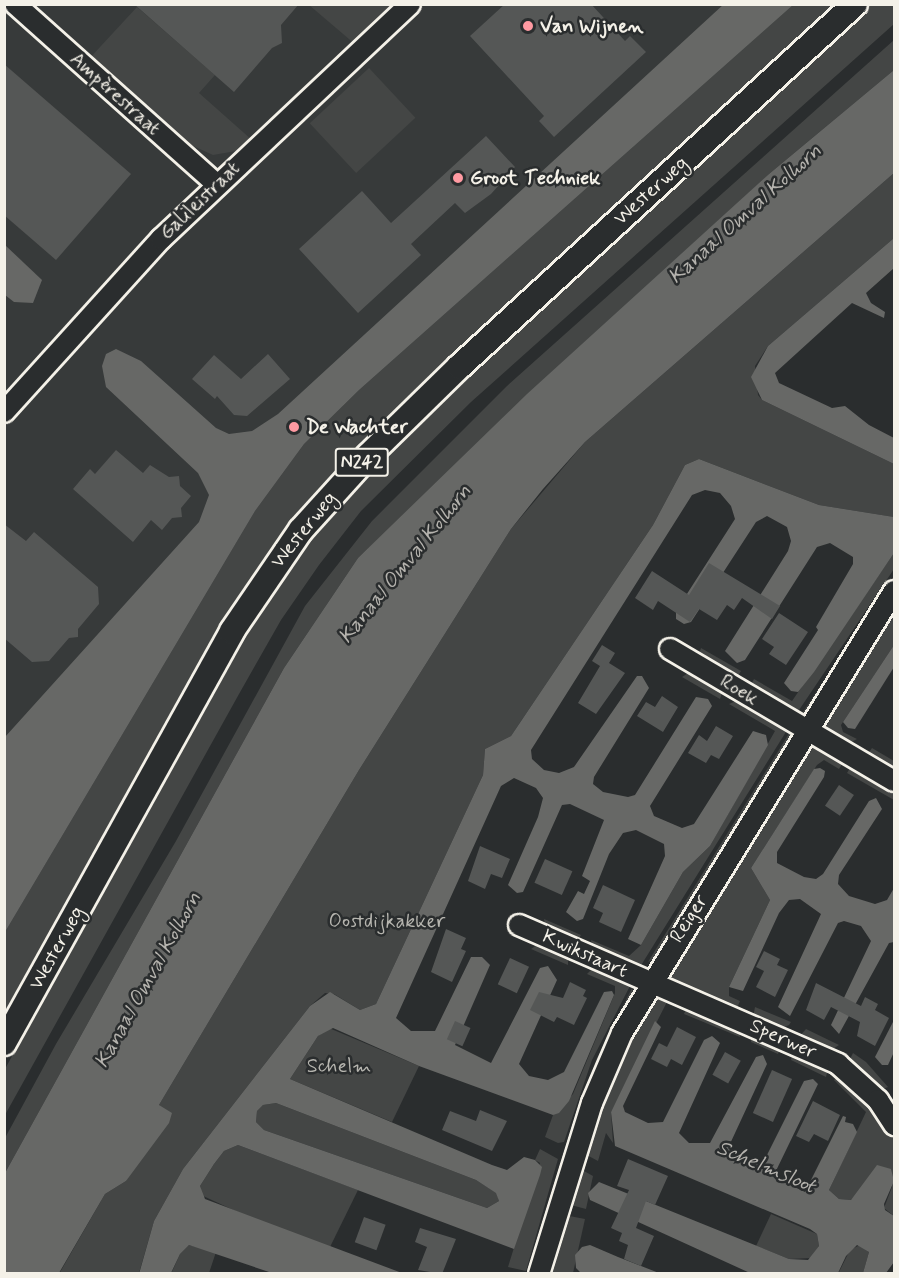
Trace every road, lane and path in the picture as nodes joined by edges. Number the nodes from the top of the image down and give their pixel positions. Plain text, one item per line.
1 (15, 4) edge
2 (410, 4) edge
3 (855, 4) edge
4 (216, 184) junction
5 (4, 412) edge
6 (894, 591) edge
7 (670, 649) dead end
8 (807, 731) junction
9 (894, 781) edge
10 (519, 925) dead end
11 (651, 981) junction
12 (6, 1039) edge
13 (894, 1125) edge
14 (539, 1274) edge

1 - 4 street, Ampèrestraat
2 - 4 street, Galileistraat
3 - 12 main road, Westerweg / N242
4 - 5 street, Galileistraat
6 - 8 street, Reiger
7 - 8 street, Roek
8 - 9 street, Roek
8 - 11 street, Reiger
10 - 11 street, Kwikstaart
11 - 13 street, Sperwer
11 - 14 street, Reiger

